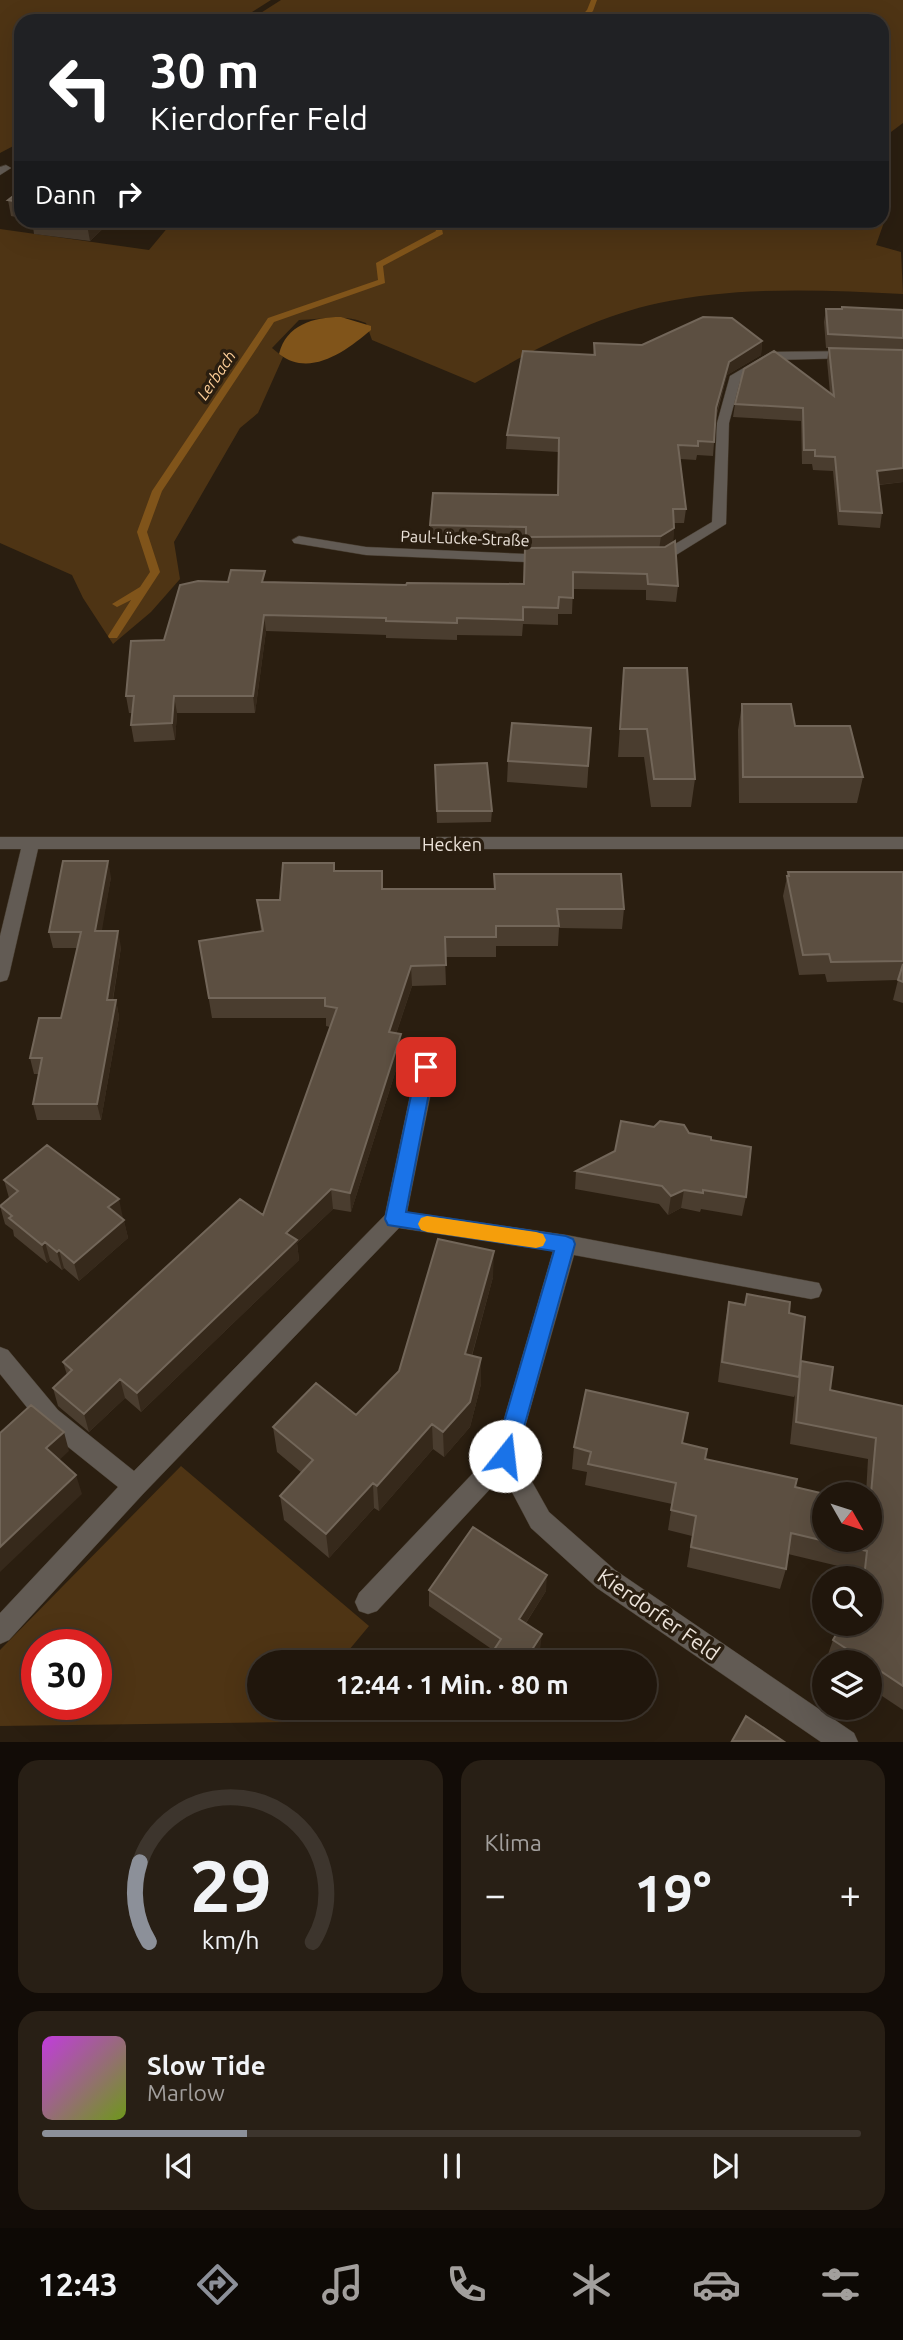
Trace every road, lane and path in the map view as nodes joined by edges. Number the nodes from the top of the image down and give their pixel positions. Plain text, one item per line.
1 (865, 356) edge
2 (299, 540) dead end
3 (637, 557) edge
4 (561, 558) edge
5 (0, 843) edge
6 (31, 843) junction
7 (903, 843) edge
8 (0, 975) edge
9 (426, 1067) dead end
10 (395, 1219) junction
11 (566, 1244) junction
12 (811, 1290) dead end
13 (0, 1357) edge
14 (505, 1456) junction
15 (135, 1486) junction
16 (368, 1602) dead end
17 (0, 1631) edge
18 (845, 1741) edge

1 - 3 street
2 - 4 street, Paul-Lücke-Straße
5 - 6 street, Hecken
6 - 7 street, Hecken
6 - 8 street
9 - 10 street
10 - 11 street
10 - 15 street
11 - 12 street
11 - 14 street
13 - 15 street
14 - 16 street
14 - 18 street, Kierdorfer Feld
15 - 17 street

